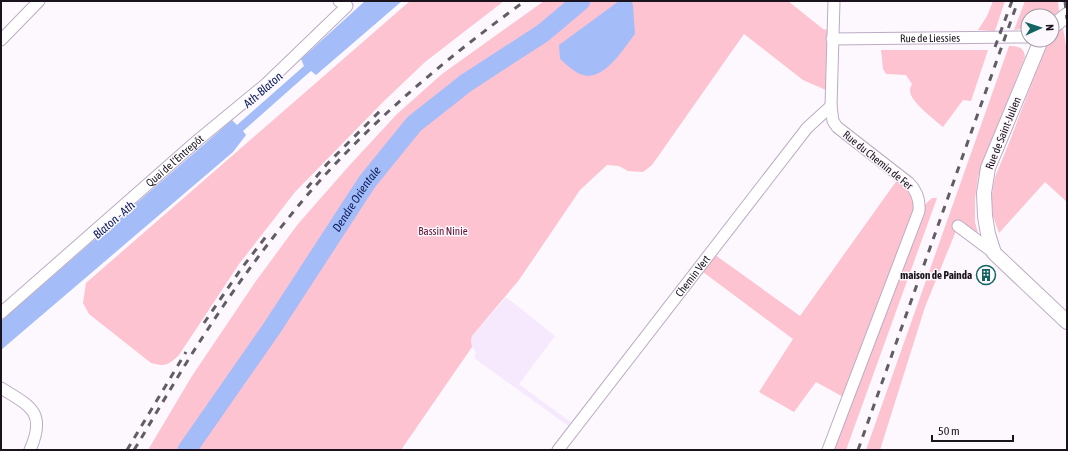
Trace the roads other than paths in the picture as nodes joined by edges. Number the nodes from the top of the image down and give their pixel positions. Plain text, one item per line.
1 (39, 1) edge
2 (834, 1) edge
3 (343, 4) edge
4 (1020, 37) edge
5 (832, 39) junction
6 (1, 40) edge
7 (1038, 48) edge
8 (831, 106) junction
9 (958, 226) dead end
10 (994, 253) junction
11 (1, 313) edge
12 (1067, 322) edge
13 (1, 388) edge
14 (30, 450) edge
15 (558, 450) edge
16 (828, 450) edge

1 - 6 street
2 - 5 street, Rue du Chemin de Fer
3 - 11 street, Quai de l'Entrepôt
4 - 5 street, Rue de Liessies
5 - 8 street, Rue du Chemin de Fer
7 - 10 street, Rue de Saint-Julien
8 - 15 street, Chemin Vert
8 - 16 street, Rue du Chemin de Fer
9 - 10 street, Rue de Saint-Julien
10 - 12 street, Rue de Saint-Julien
13 - 14 street

